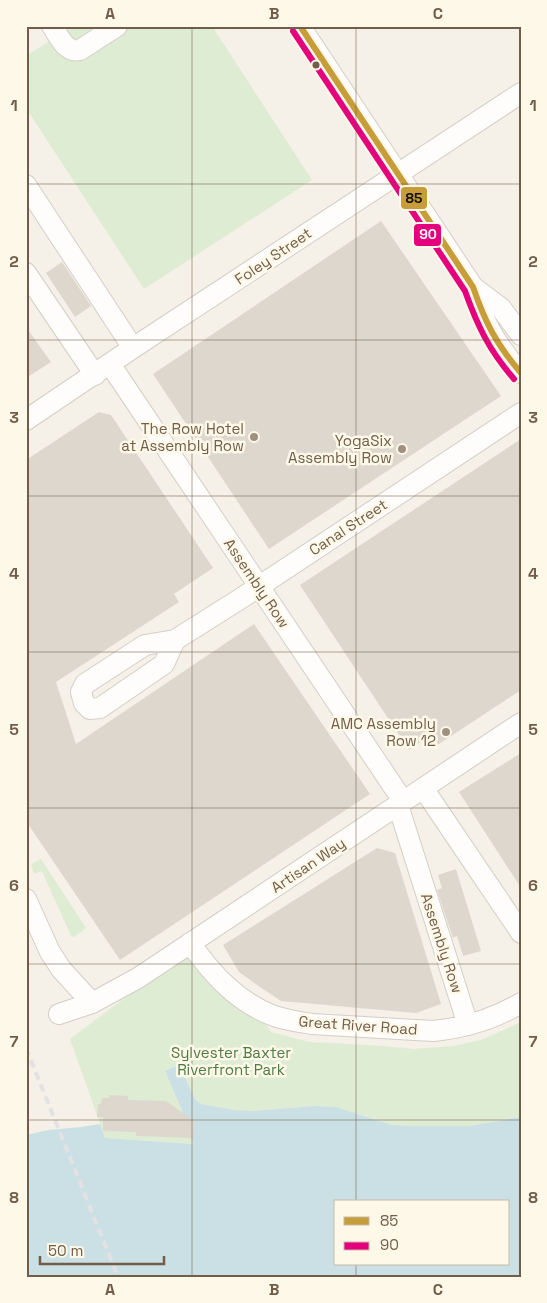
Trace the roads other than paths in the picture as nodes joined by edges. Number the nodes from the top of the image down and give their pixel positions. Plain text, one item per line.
1 (52, 26) edge
2 (116, 26) edge
3 (300, 26) edge
4 (521, 93) edge
5 (398, 174) junction
6 (26, 185) edge
7 (26, 273) edge
8 (473, 287) junction
9 (521, 335) edge
10 (133, 348) junction
11 (103, 369) junction
12 (521, 373) edge
13 (521, 413) edge
14 (26, 420) edge
15 (259, 586) junction
16 (176, 640) dead end
17 (521, 723) edge
18 (423, 788) junction
19 (400, 803) junction
20 (26, 899) edge
21 (521, 933) edge
22 (190, 943) junction
23 (92, 1003) junction
24 (521, 1004) edge
25 (59, 1014) dead end
26 (468, 1025) junction

1 - 2 street
3 - 5 street
4 - 5 street, Foley Street
5 - 8 street
5 - 10 street, Foley Street
6 - 10 street
7 - 11 street, Assembly Row
8 - 9 street
8 - 12 street
10 - 11 street, Foley Street
11 - 14 street, Foley Street
11 - 15 street, Assembly Row
13 - 15 street, Canal Street
15 - 16 street, Canal Street
15 - 19 street, Assembly Row
17 - 18 street, Artisan Way
18 - 19 street, Artisan Way
18 - 21 street
19 - 22 street, Artisan Way
19 - 26 street, Assembly Row
20 - 23 street
22 - 23 street, Artisan Way
22 - 26 street, Great River Road
23 - 25 street, Artisan Way
24 - 26 street, Great River Road

